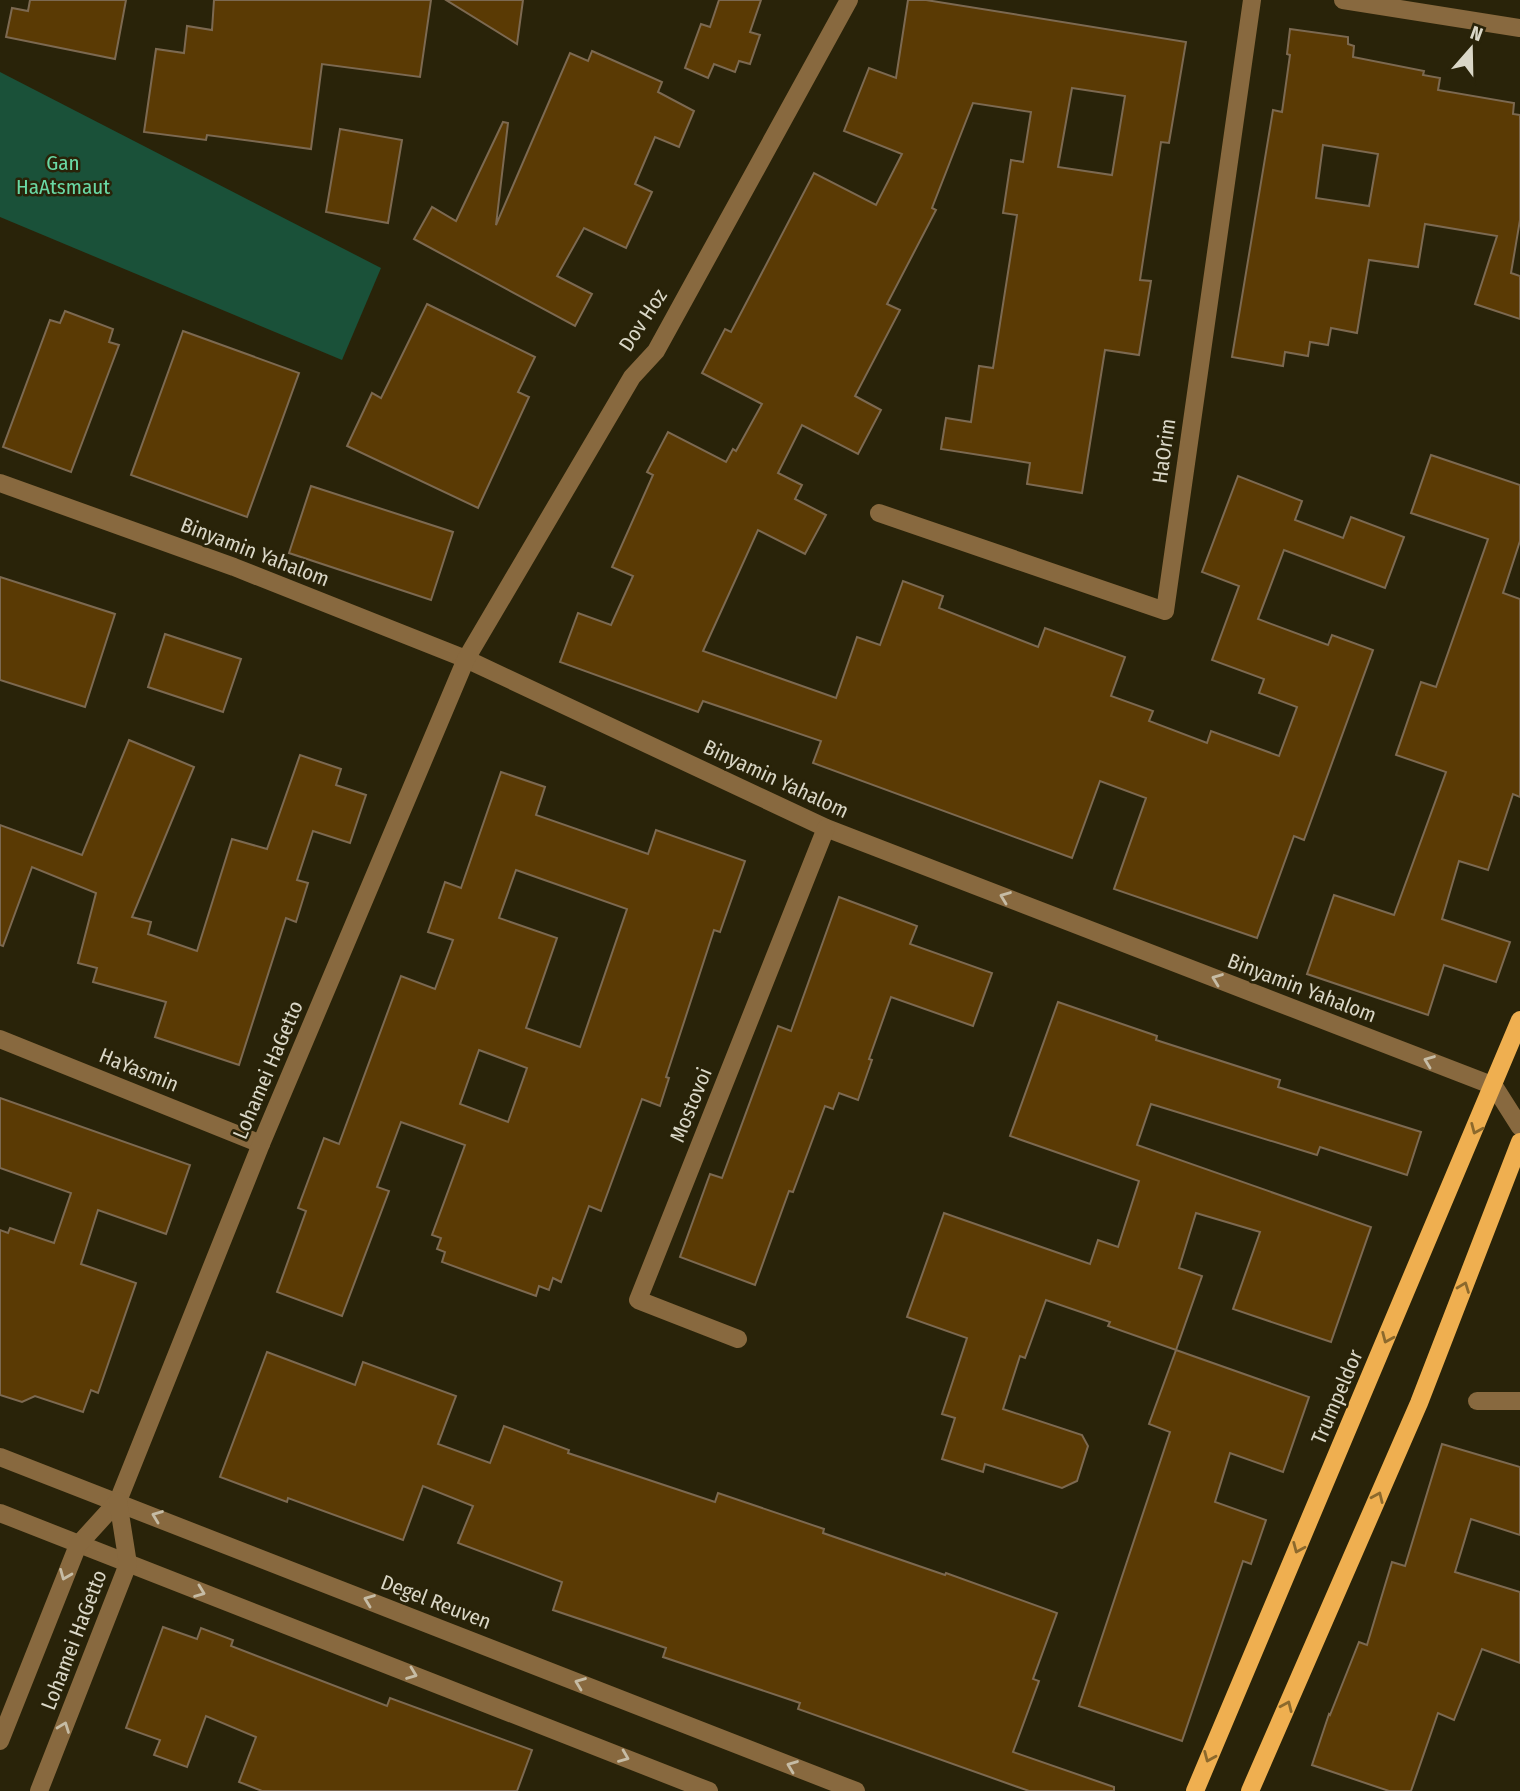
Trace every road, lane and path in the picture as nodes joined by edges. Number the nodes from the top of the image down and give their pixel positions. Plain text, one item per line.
1 (849, 0) edge
2 (1252, 0) edge
3 (1343, 0) edge
4 (1520, 28) edge
5 (0, 483) edge
6 (879, 513) dead end
7 (466, 659) junction
8 (826, 828) junction
9 (1520, 1020) edge
10 (0, 1039) edge
11 (1494, 1086) junction
12 (1520, 1127) edge
13 (1520, 1142) edge
14 (261, 1144) junction
15 (738, 1339) dead end
16 (1477, 1401) dead end
17 (1520, 1401) edge
18 (0, 1457) edge
19 (118, 1501) junction
20 (0, 1513) edge
21 (78, 1545) junction
22 (128, 1564) junction
23 (0, 1741) edge
24 (39, 1791) edge
25 (709, 1791) edge
26 (856, 1791) edge
27 (1195, 1791) edge
28 (1250, 1791) edge

1 - 7 street, Dov Hoz
2 - 6 street, HaOrim
3 - 4 street
5 - 7 street, Binyamin Yahalom
7 - 8 street, Binyamin Yahalom
7 - 14 street, Lohamei HaGetto
11 -> 8 street, Binyamin Yahalom
8 - 15 street, Mostovoi
9 - 11 main road, Trumpeldor
10 - 14 street, HaYasmin
11 - 12 street
11 -> 27 main road, Trumpeldor
28 -> 13 main road
14 - 19 street, Lohamei HaGetto
16 - 17 street
18 - 19 street, Degel Reuven
19 - 21 street, Lohamei HaGetto
19 - 22 street, Lohamei HaGetto
26 -> 19 street, Degel Reuven
20 - 21 street
21 - 22 street
21 -> 23 street, Lohamei HaGetto
24 -> 22 street, Lohamei HaGetto
22 -> 25 street

